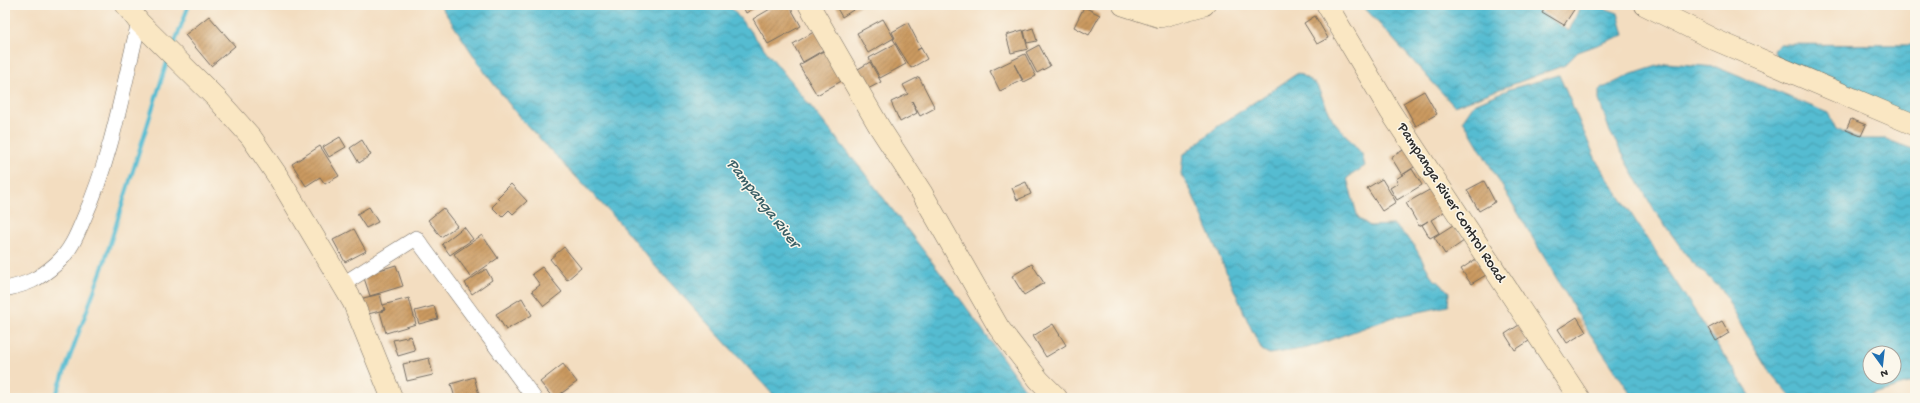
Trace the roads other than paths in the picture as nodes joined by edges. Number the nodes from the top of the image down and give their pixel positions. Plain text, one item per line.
1 (126, 5) edge
2 (809, 5) edge
3 (1123, 5) edge
4 (1204, 5) edge
5 (1327, 5) edge
6 (1645, 5) edge
7 (139, 22) junction
8 (1915, 125) edge
9 (343, 284) junction
10 (5, 289) edge
11 (392, 398) edge
12 (534, 398) edge
13 (1057, 398) edge
14 (1579, 398) edge

1 - 7 street
2 - 13 street
3 - 4 street
5 - 14 street, Pampanga River Control Road
6 - 8 street
7 - 9 street
7 - 10 street
9 - 11 street
9 - 12 street

